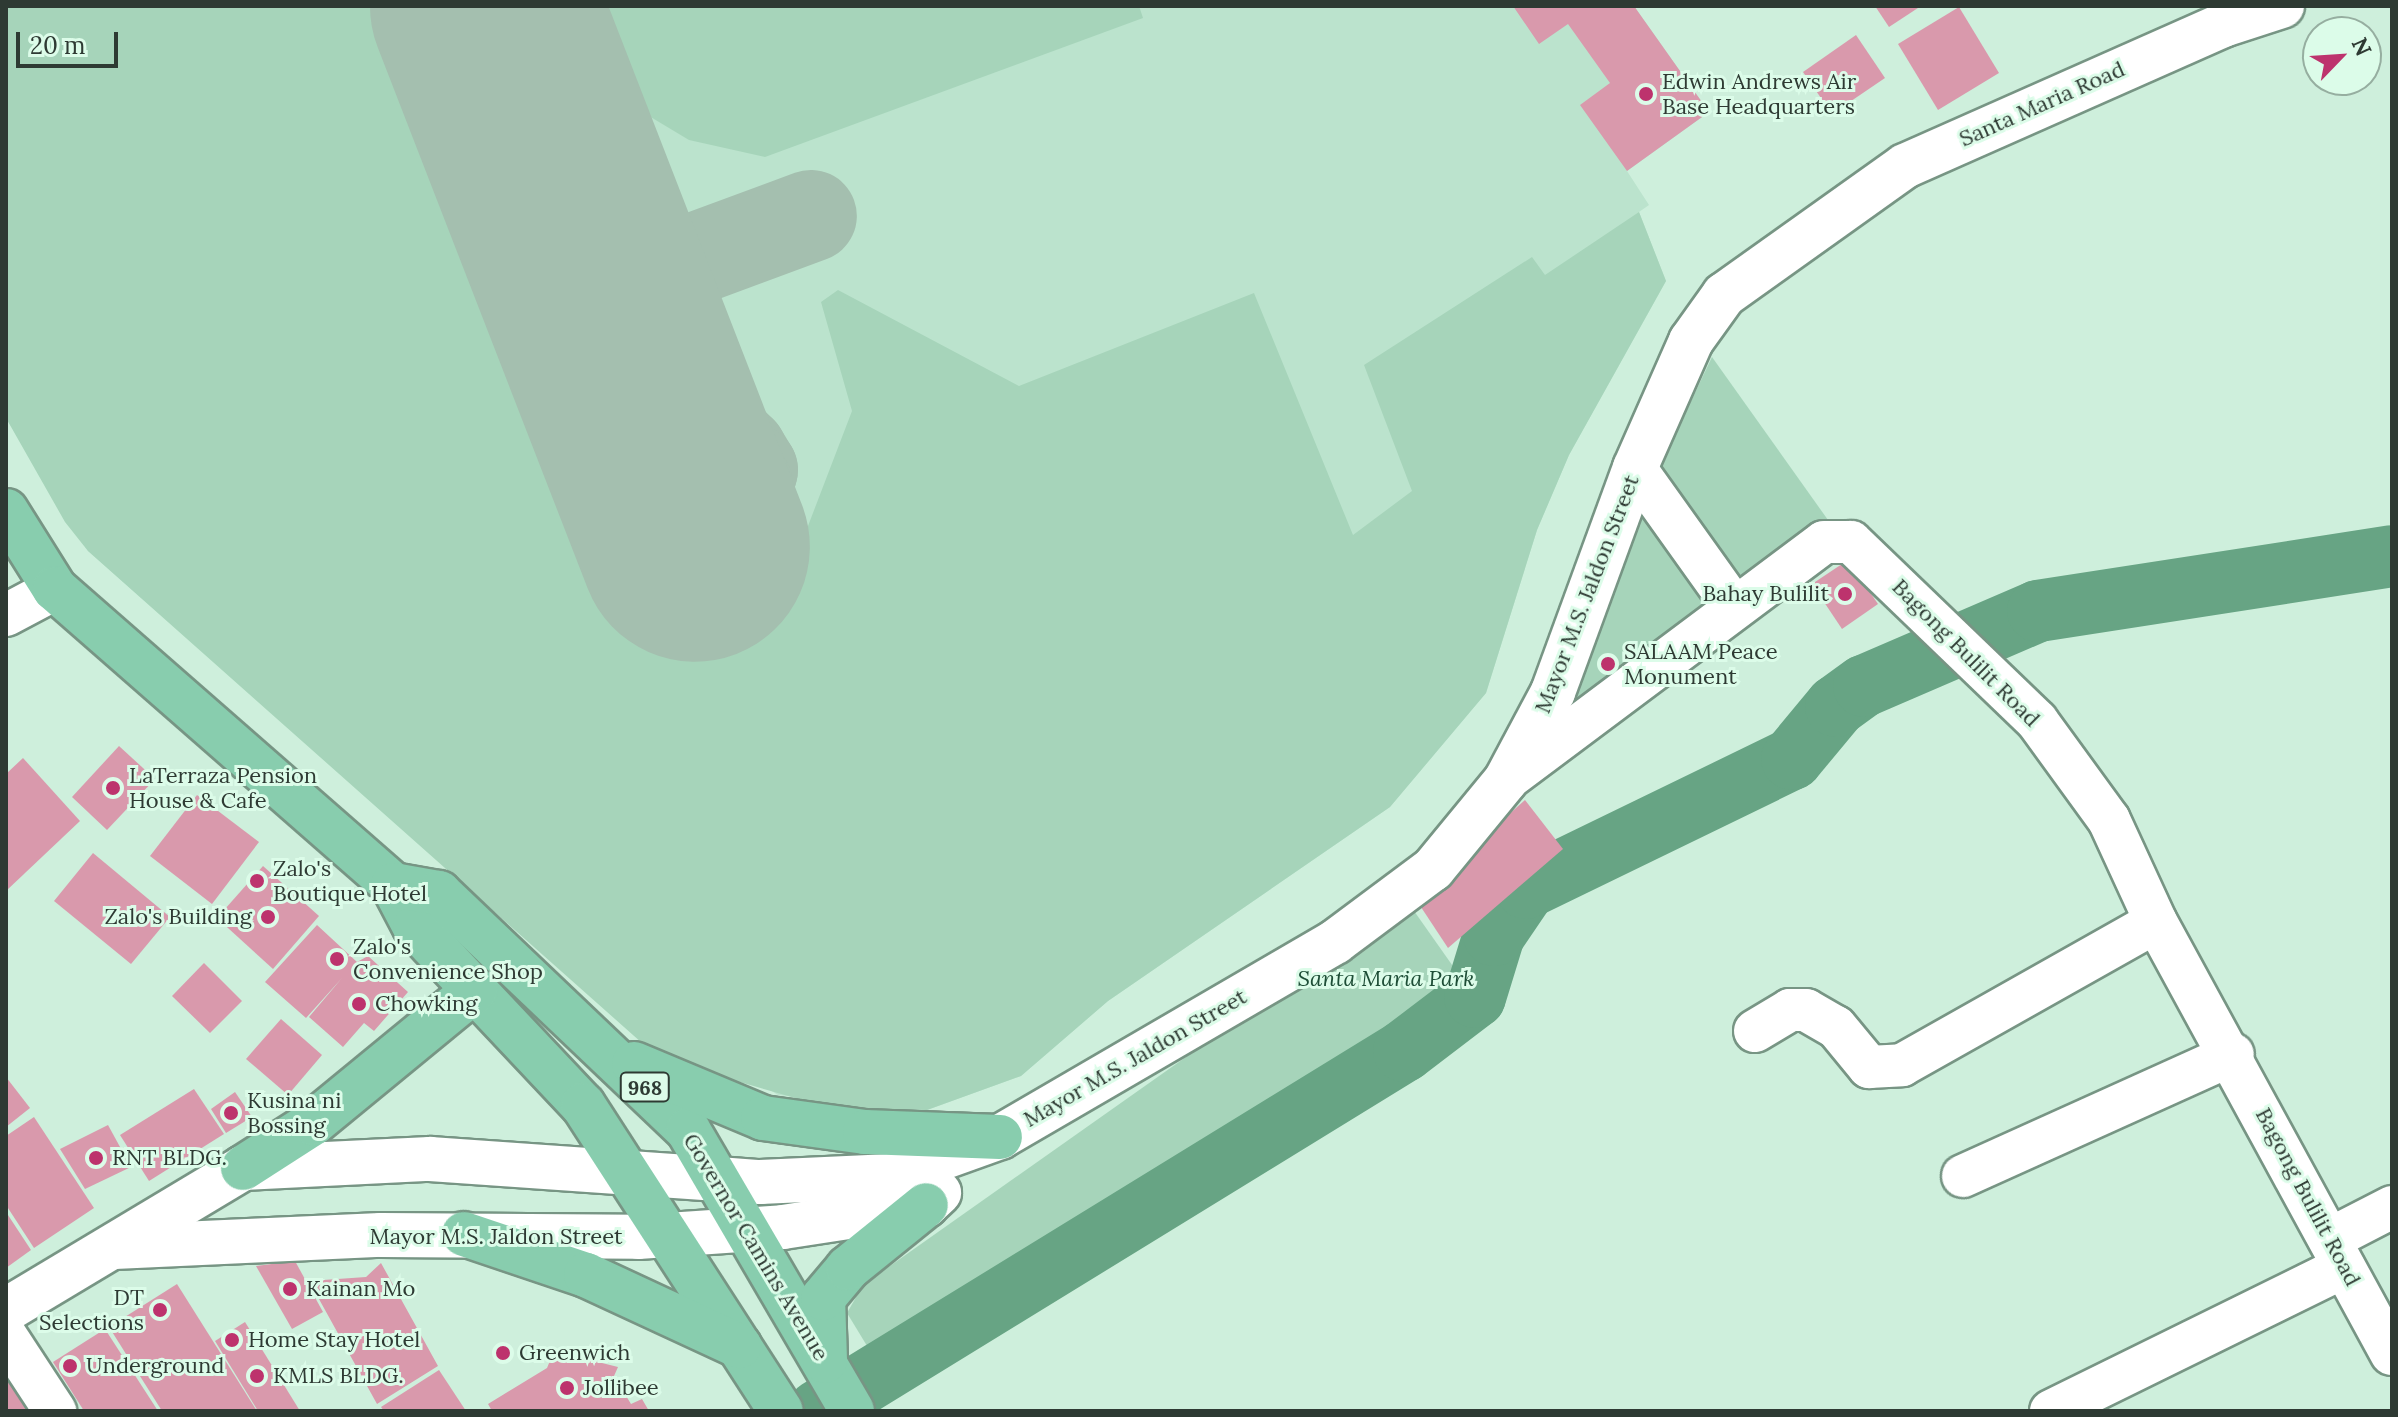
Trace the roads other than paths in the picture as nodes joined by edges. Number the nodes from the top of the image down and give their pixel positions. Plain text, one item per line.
1 (2282, 6) edge
2 (2218, 15) edge
3 (1817, 230) joint
4 (1635, 468) junction
5 (6, 511) edge
6 (55, 589) junction
7 (1735, 608) junction
8 (6, 615) edge
9 (1506, 780) junction
10 (393, 885) junction
11 (2156, 922) junction
12 (475, 990) junction
13 (1755, 1031) dead end
14 (612, 1054) junction
15 (2233, 1054) junction
16 (1000, 1137) junction
17 (243, 1168) junction
18 (633, 1176) junction
19 (1963, 1176) dead end
20 (718, 1180) junction
21 (926, 1205) junction
22 (2392, 1207) edge
23 (746, 1229) junction
24 (464, 1234) junction
25 (670, 1234) junction
26 (108, 1247) junction
27 (2338, 1253) junction
28 (6, 1310) edge
29 (6, 1336) edge
30 (739, 1346) junction
31 (2392, 1354) edge
32 (825, 1363) junction
33 (776, 1403) edge
34 (55, 1411) edge
35 (852, 1411) edge
36 (2051, 1411) edge

1 - 2 main road, Santa Maria Road
2 - 3 main road, Santa Maria Road
3 - 4 main road, Mayor M.S. Jaldon Street
4 - 7 street
4 - 9 main road, Mayor M.S. Jaldon Street
5 - 6 main road, 968
6 - 8 street
6 - 10 main road, 968
7 - 9 street, Bagong Bulilit Road
7 - 11 street, Bagong Bulilit Road
9 - 16 main road, Mayor M.S. Jaldon Street
10 - 12 main road, 968
10 - 14 main road, Governor Camins Avenue / 968
11 - 13 street
11 - 15 street, Bagong Bulilit Road
12 - 17 main road
12 - 18 main road, 968
14 - 16 main road
14 - 20 main road, Governor Camins Avenue / 968
15 - 19 street
15 - 27 street, Bagong Bulilit Road
16 - 20 main road, Mayor M.S. Jaldon Street
16 - 21 main road, Mayor M.S. Jaldon Street
17 - 18 main road, Mayor M.S. Jaldon Street
17 - 26 main road, Mayor M.S. Jaldon Street
18 - 20 main road, Mayor M.S. Jaldon Street
18 - 25 main road, 968
20 - 23 main road, Governor Camins Avenue / 968
21 - 23 main road, Mayor M.S. Jaldon Street
21 - 32 main road
22 - 27 street
23 - 25 main road, Mayor M.S. Jaldon Street
23 - 32 main road, Governor Camins Avenue / 968
24 - 25 main road, Mayor M.S. Jaldon Street
24 - 26 main road, Mayor M.S. Jaldon Street
24 - 30 main road
25 - 30 main road, 968
26 - 28 main road, Mayor M.S. Jaldon Street
27 - 31 street, Bagong Bulilit Road
27 - 36 street
29 - 34 street
30 - 33 main road, 968
32 - 35 main road, Governor Camins Avenue / 968

